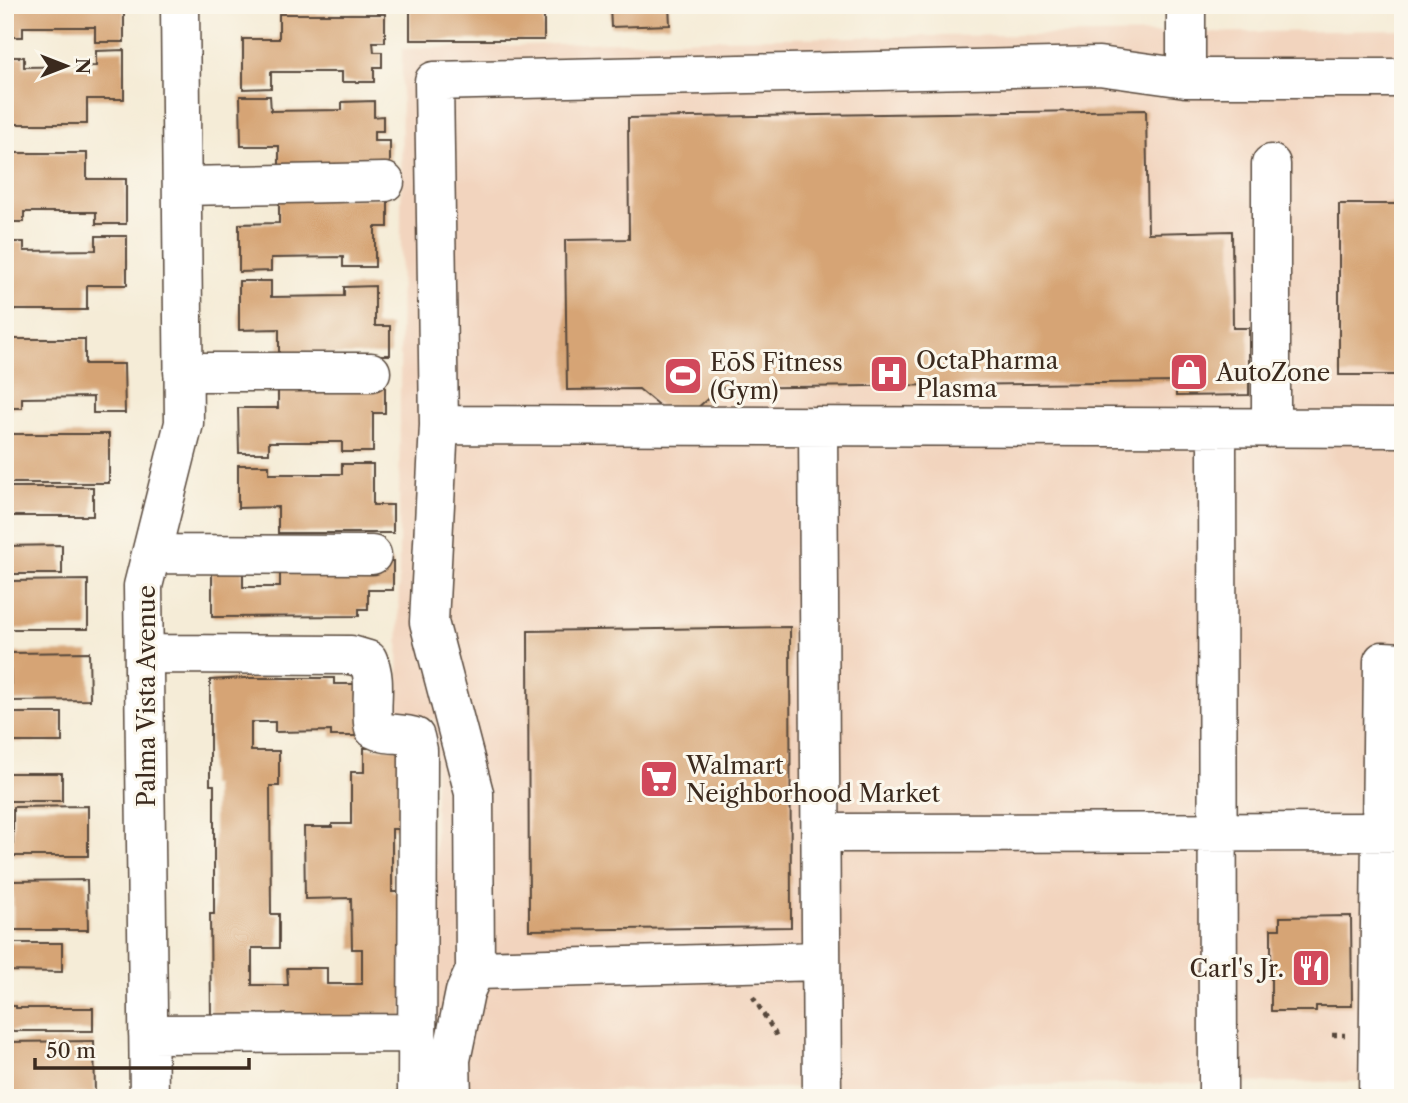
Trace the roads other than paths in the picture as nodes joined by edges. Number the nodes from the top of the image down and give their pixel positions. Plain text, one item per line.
1 (180, 5) edge
2 (1186, 5) edge
3 (1186, 78) junction
4 (1403, 78) edge
5 (1271, 164) dead end
6 (385, 183) dead end
7 (182, 186) junction
8 (183, 372) junction
9 (371, 372) dead end
10 (439, 425) junction
11 (818, 426) junction
12 (1217, 428) junction
13 (1271, 428) junction
14 (1403, 429) edge
15 (151, 554) junction
16 (372, 555) dead end
17 (144, 654) junction
18 (1403, 662) edge
19 (1392, 832) edge
20 (821, 833) junction
21 (1216, 833) junction
22 (821, 961) junction
23 (475, 970) junction
24 (417, 1033) junction
25 (148, 1034) junction
26 (149, 1098) edge
27 (417, 1098) edge
28 (452, 1098) edge
29 (822, 1098) edge
30 (1218, 1098) edge
31 (1378, 1098) edge

1 - 7 street, Palma Vista Avenue
2 - 3 street
3 - 4 street
3 - 10 street
5 - 13 street
6 - 7 street
7 - 8 street, Palma Vista Avenue
8 - 9 street
8 - 15 street, Palma Vista Avenue
10 - 11 street
10 - 23 street
11 - 12 street
11 - 20 street
12 - 13 street
12 - 21 street
13 - 14 street
15 - 16 street
15 - 17 street, Palma Vista Avenue
17 - 24 street
17 - 25 street, Palma Vista Avenue
18 - 19 street
19 - 21 street
19 - 31 street
20 - 21 street
20 - 22 street
21 - 30 street
22 - 23 street
22 - 29 street
23 - 28 street
24 - 25 street
24 - 27 street
25 - 26 street, Palma Vista Avenue

